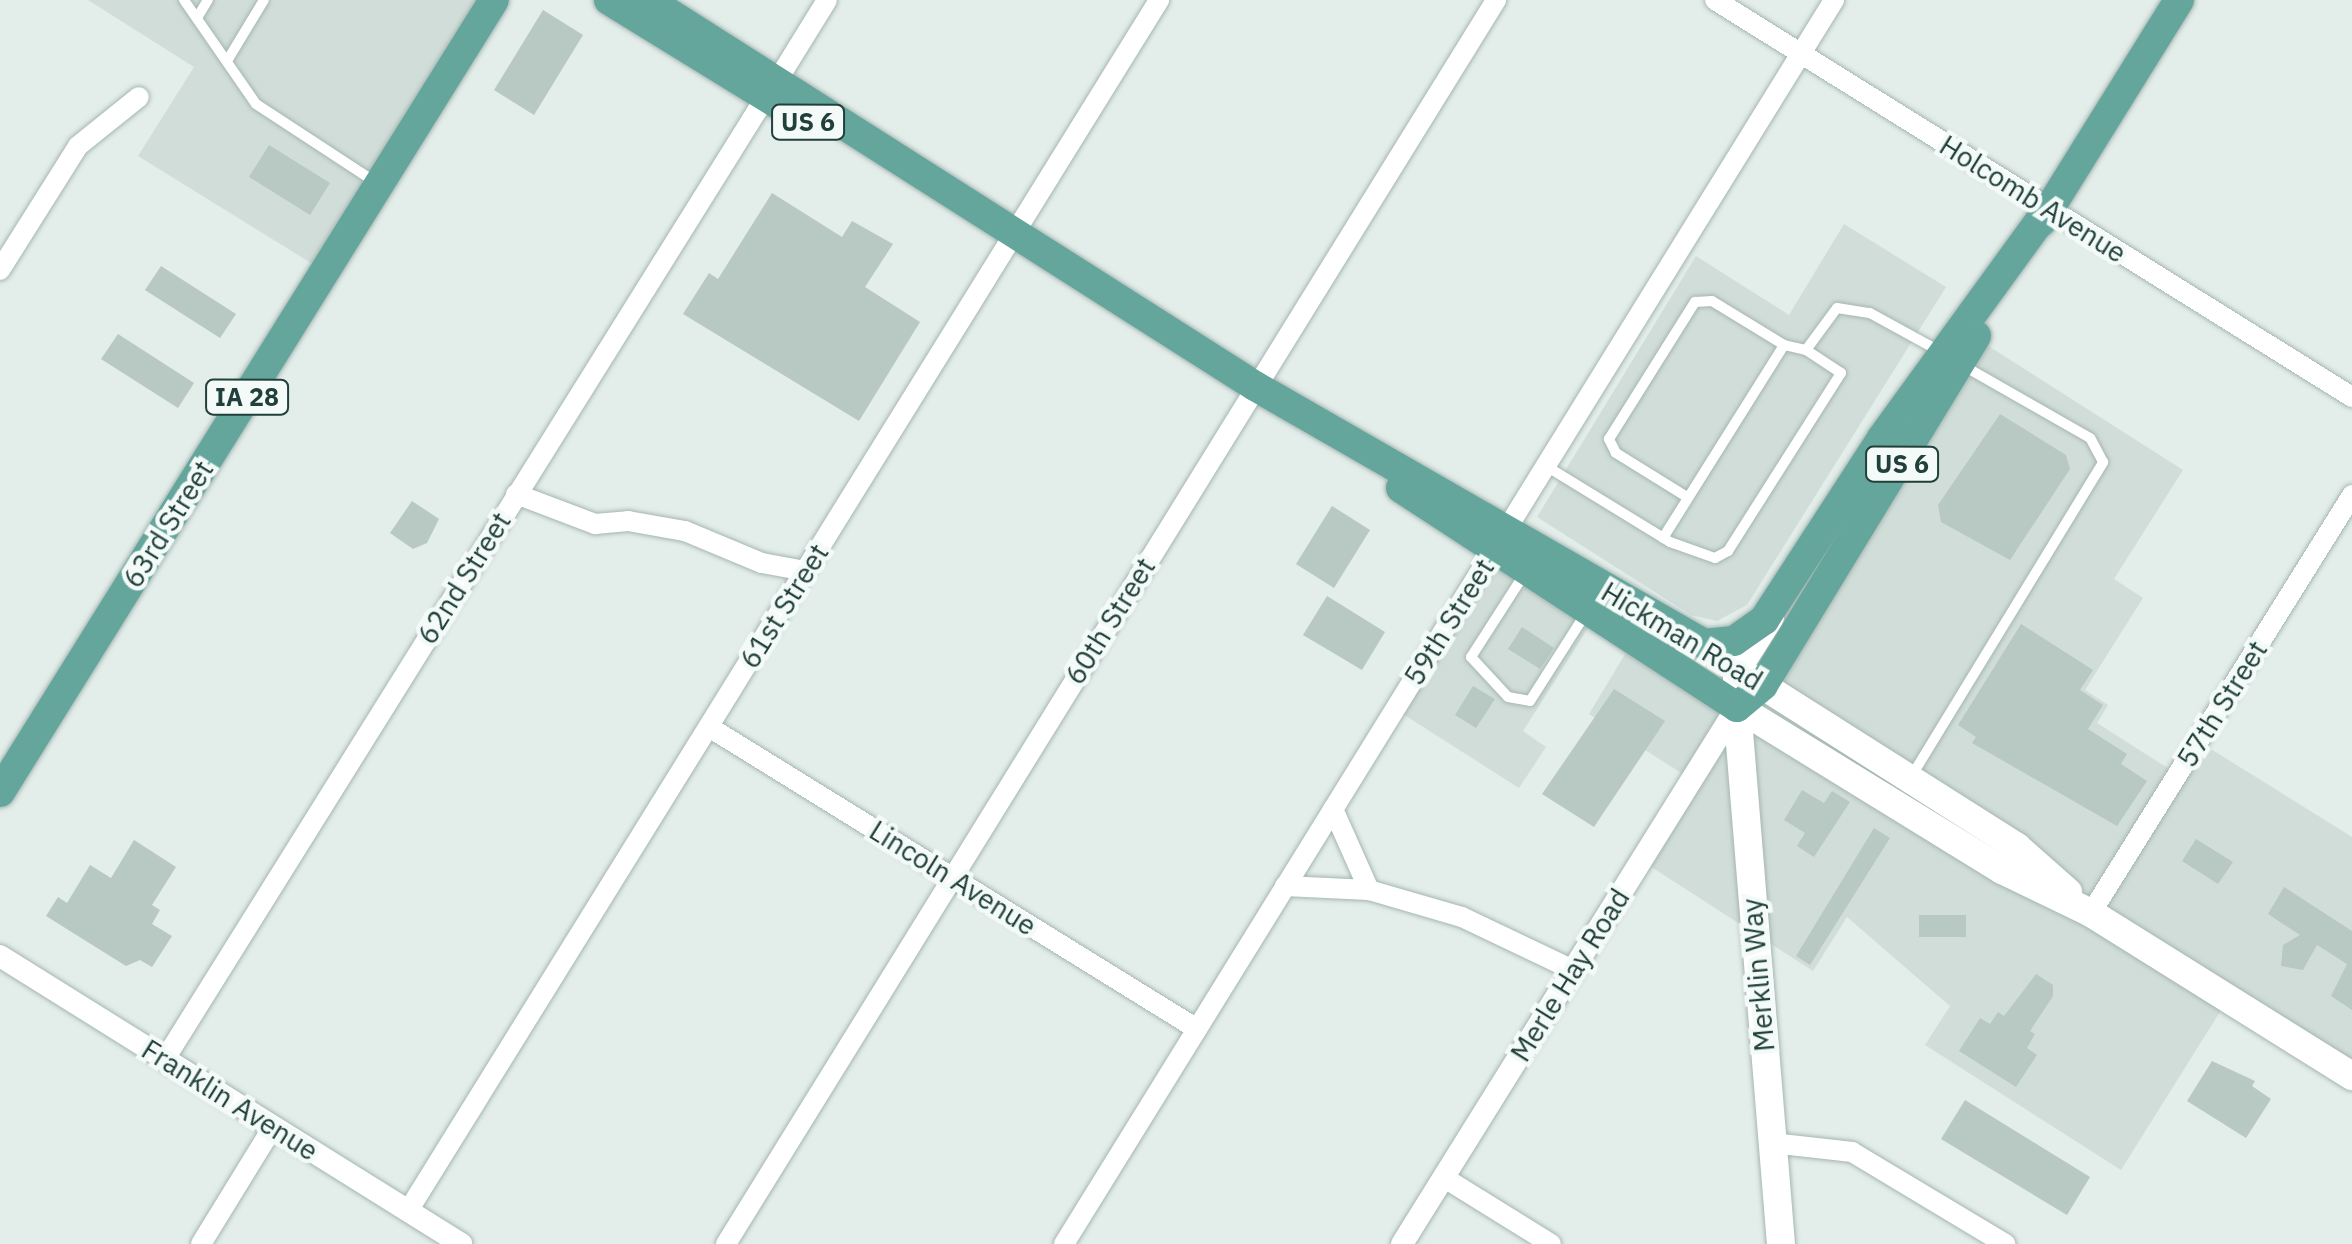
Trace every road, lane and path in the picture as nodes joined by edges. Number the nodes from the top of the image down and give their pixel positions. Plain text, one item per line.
1 (184, 0) edge
2 (208, 0) edge
3 (264, 0) edge
4 (494, 0) edge
5 (608, 0) edge
6 (648, 0) edge
7 (827, 0) edge
8 (1159, 0) edge
9 (1496, 0) edge
10 (1715, 0) edge
11 (1834, 0) edge
12 (2179, 0) edge
13 (197, 18) junction
14 (1801, 54) junction
15 (226, 62) junction
16 (771, 90) junction
17 (139, 97) dead end
18 (378, 184) junction
19 (2048, 208) junction
20 (1012, 235) junction
21 (0, 270) edge
22 (1784, 345) junction
23 (1806, 350) junction
24 (1952, 358) junction
25 (1255, 386) junction
26 (2352, 398) edge
27 (1546, 466) junction
28 (516, 494) junction
29 (2352, 495) edge
30 (1687, 497) junction
31 (1663, 538) junction
32 (1500, 540) junction
33 (805, 571) junction
34 (1525, 573) junction
35 (1782, 598) junction
36 (1587, 612) junction
37 (1684, 638) junction
38 (1737, 669) junction
39 (1763, 685) junction
40 (1737, 706) junction
41 (709, 727) junction
42 (1910, 778) junction
43 (0, 792) edge
44 (1333, 808) junction
45 (953, 878) junction
46 (1285, 886) junction
47 (1369, 890) junction
48 (2091, 913) junction
49 (0, 956) edge
50 (1573, 970) junction
51 (1197, 1028) junction
52 (165, 1059) junction
53 (2352, 1076) edge
54 (274, 1127) junction
55 (1772, 1142) junction
56 (1443, 1178) junction
57 (408, 1212) junction
58 (201, 1244) edge
59 (460, 1244) edge
60 (726, 1244) edge
61 (1064, 1244) edge
62 (1402, 1244) edge
63 (1551, 1244) edge
64 (1781, 1244) edge
65 (2005, 1244) edge

1 - 13 lane
2 - 13 lane
3 - 15 lane
4 - 18 main road, 63rd Street / IA 28
5 - 16 main road, Hickman Road / US 6
6 - 16 main road, Hickman Road / US 6
7 - 16 street, 62nd Street
8 - 20 street, 61st Street
9 - 25 street, 60th Street
10 - 14 street, Holcomb Avenue
11 - 14 street, 59th Street
12 - 19 main road, Merle Hay Road / US 6
13 - 15 lane
14 - 19 street, Holcomb Avenue
14 - 27 street, 59th Street
15 - 18 lane
16 - 20 main road, Hickman Road / US 6
16 - 28 street, 62nd Street
17 - 21 street
18 - 43 main road, 63rd Street / IA 28
19 - 24 main road, Merle Hay Road / US 6
19 - 26 street, Holcomb Avenue
20 - 25 main road, Hickman Road / US 6
20 - 33 street, 61st Street
22 - 23 lane
22 - 30 lane
22 - 30 lane
23 - 24 lane
23 - 31 lane
24 - 35 main road, Merle Hay Road / US 6
24 - 39 main road, Merle Hay Road / US 6
24 - 42 lane
25 - 32 main road, Hickman Road / US 6
25 - 45 street, 60th Street
27 - 31 lane
27 - 32 street, 59th Street
28 - 33 street
28 - 52 street, 62nd Street
29 - 48 street, 57th Street
30 - 31 lane
32 - 34 main road, Hickman Road / US 6
32 - 37 main road, Hickman Road / US 6
32 - 44 street, 59th Street
33 - 41 street, 61st Street
34 - 36 main road, Hickman Road / US 6
34 - 36 lane
35 - 37 main road, US 6
35 - 38 main road, Merle Hay Road
36 - 40 main road, Hickman Road / US 6
37 - 38 main road, Hickman Road
38 - 39 main road, Hickman Road
38 - 40 main road
39 - 40 main road, Merle Hay Road / US 6
39 - 42 main road, Hickman Road
40 - 48 main road, Hickman Road
40 - 50 street, Merle Hay Road
40 - 55 main road, Merklin Way
41 - 45 street, Lincoln Avenue
41 - 57 street, 61st Street
42 - 48 main road, Hickman Road
44 - 46 street, 59th Street
44 - 47 street
45 - 51 street, Lincoln Avenue
45 - 60 street, 60th Street
46 - 47 street
46 - 51 street, 59th Street
47 - 50 street
48 - 53 main road, Hickman Road
49 - 52 street, Franklin Avenue
50 - 56 street, Merle Hay Road
51 - 61 street, 59th Street
52 - 54 street, Franklin Avenue
54 - 57 street, Franklin Avenue
54 - 58 street
55 - 64 main road, Merklin Way
55 - 65 street
56 - 62 street, Merle Hay Road
56 - 63 street
57 - 59 street, Franklin Avenue

